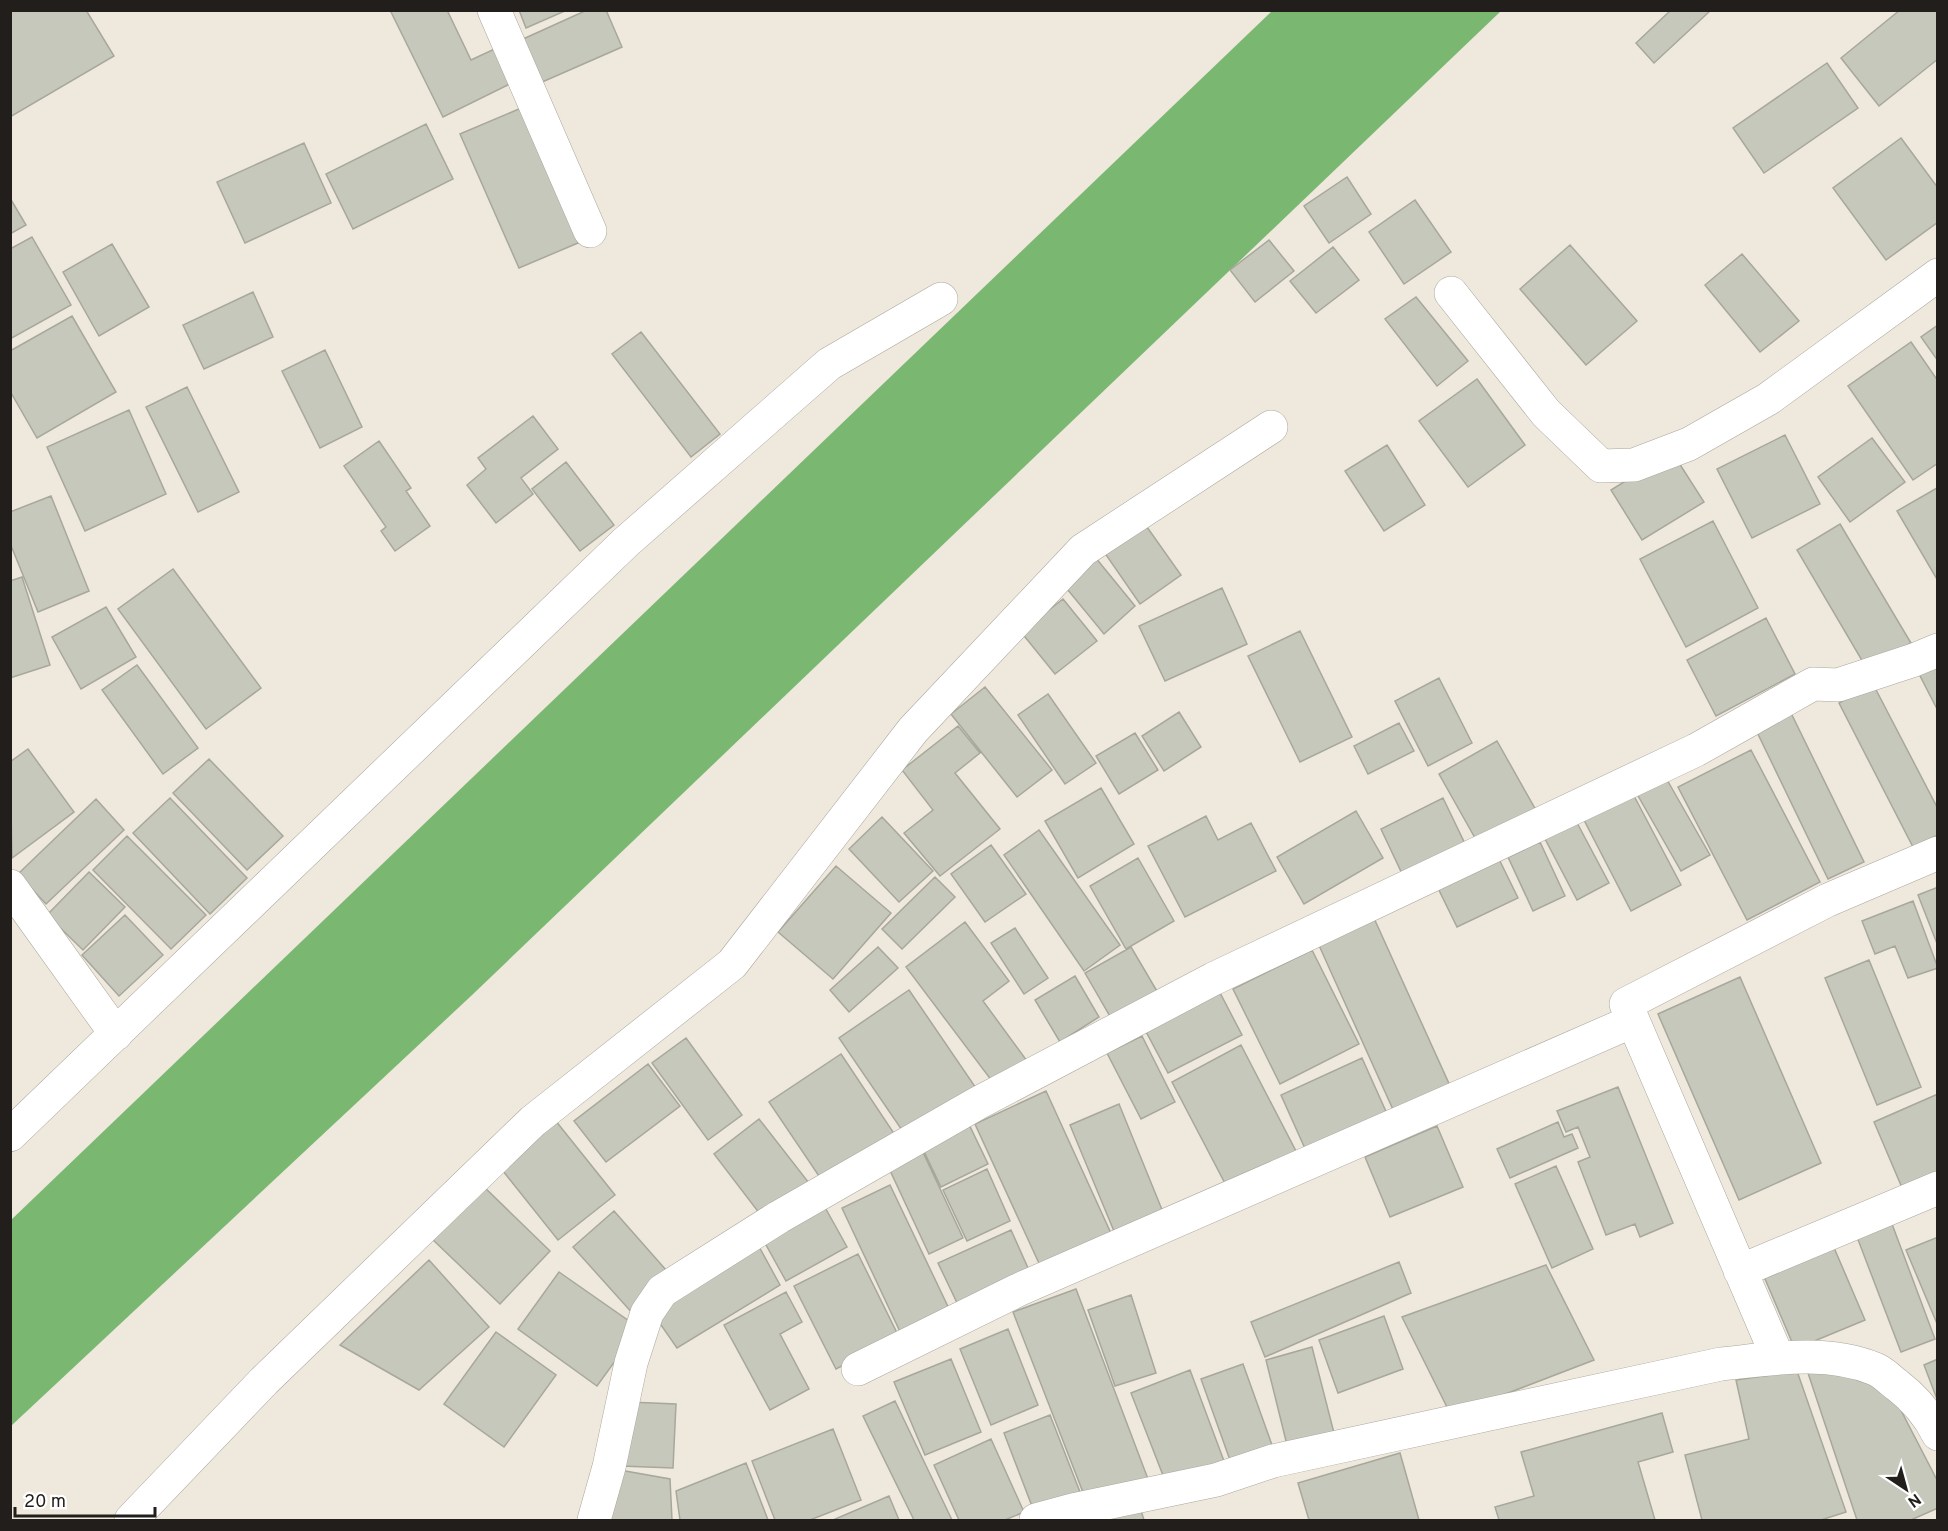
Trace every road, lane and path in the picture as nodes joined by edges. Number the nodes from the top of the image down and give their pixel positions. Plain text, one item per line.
1 (494, 10) edge
2 (590, 231) dead end
3 (1938, 275) edge
4 (1451, 293) dead end
5 (941, 299) dead end
6 (1271, 427) dead end
7 (1938, 650) edge
8 (1938, 853) edge
9 (10, 886) edge
10 (1633, 1021) junction
11 (116, 1034) junction
12 (10, 1134) edge
13 (1938, 1188) edge
14 (1740, 1271) junction
15 (1778, 1358) junction
16 (858, 1369) dead end
17 (1938, 1434) edge
18 (131, 1521) edge
19 (594, 1521) edge
20 (1036, 1521) edge

1 - 2 street
3 - 4 street
5 - 11 street
6 - 18 street
7 - 19 street
8 - 10 street
9 - 11 street
10 - 14 street
10 - 16 street
11 - 12 street
13 - 14 street
14 - 15 street
15 - 17 street
15 - 20 street

